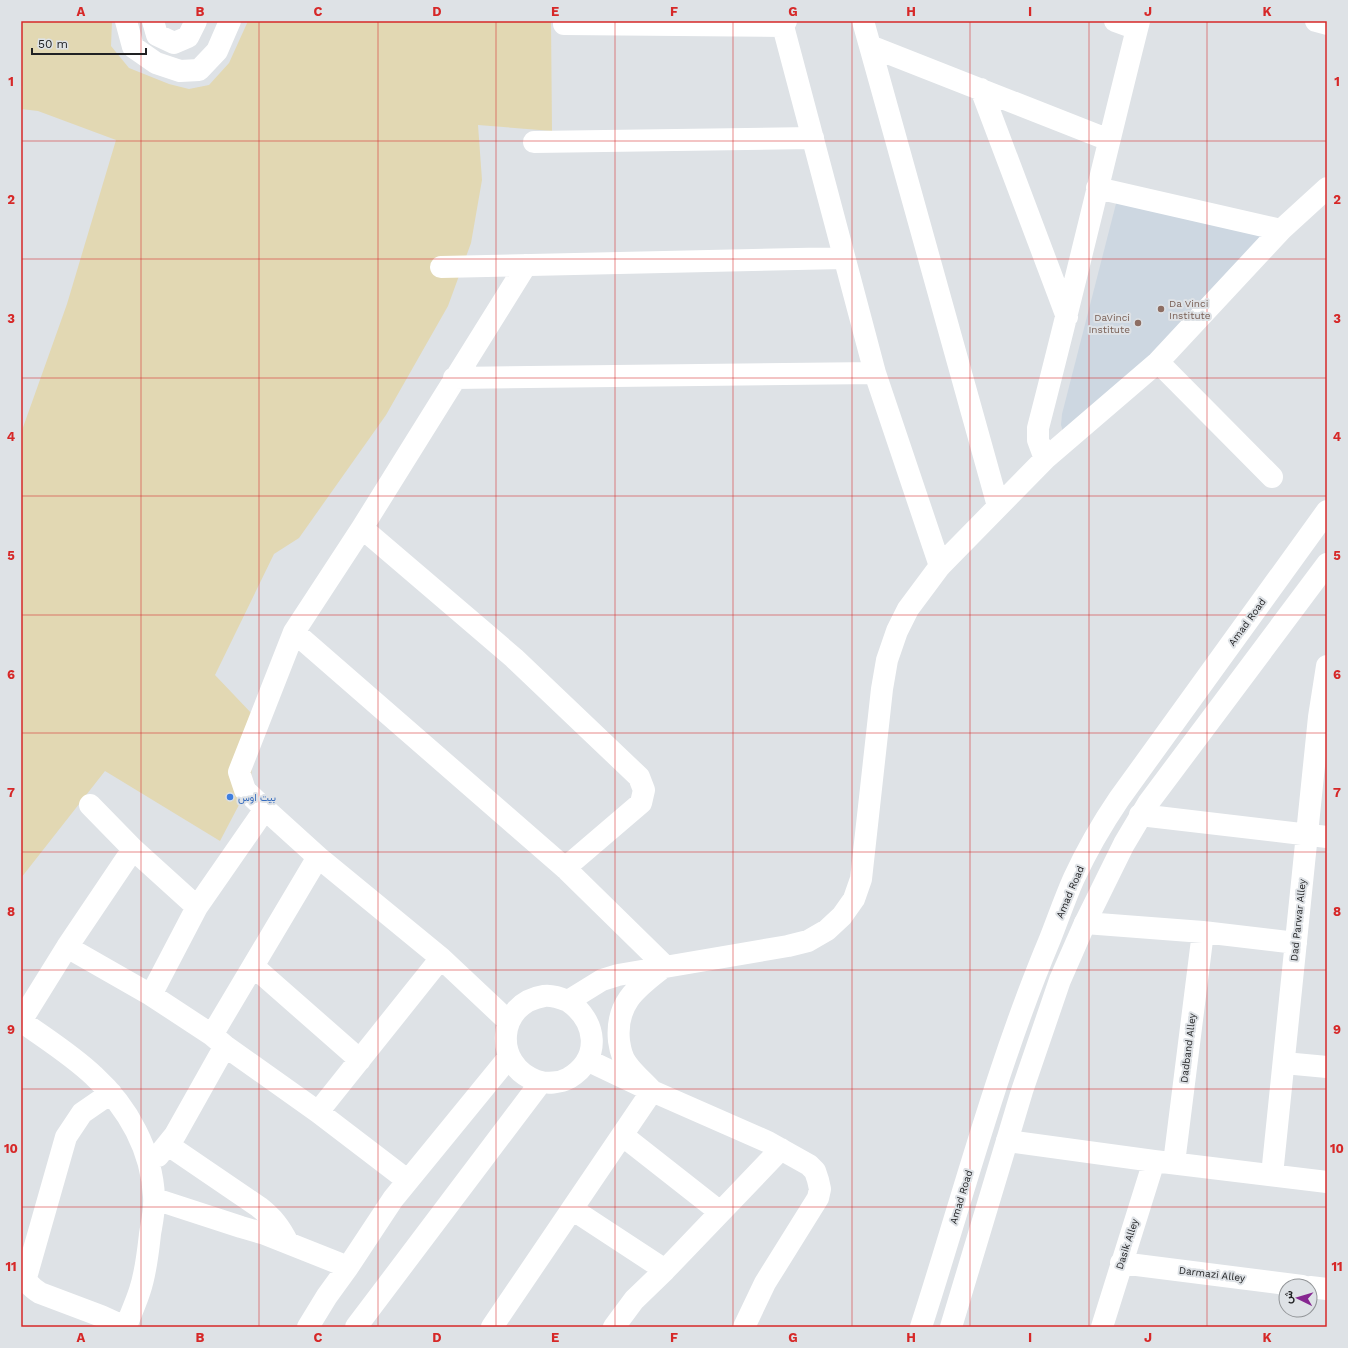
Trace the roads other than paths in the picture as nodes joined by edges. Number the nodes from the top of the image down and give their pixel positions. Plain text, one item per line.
1 (126, 21) edge
2 (153, 21) edge
3 (196, 21) edge
4 (230, 21) edge
5 (863, 21) edge
6 (1115, 21) edge
7 (1316, 21) edge
8 (785, 23) edge
9 (564, 24) dead end
10 (1327, 24) edge
11 (1138, 25) edge
12 (870, 46) junction
13 (981, 89) junction
14 (813, 138) junction
15 (1109, 140) junction
16 (534, 142) dead end
17 (1097, 188) junction
18 (1327, 188) edge
19 (1281, 230) junction
20 (844, 258) junction
21 (526, 265) junction
22 (441, 267) dead end
23 (1067, 317) junction
24 (1158, 362) junction
25 (875, 373) junction
26 (454, 378) junction
27 (1045, 459) junction
28 (1272, 477) dead end
29 (998, 506) junction
30 (1327, 511) edge
31 (362, 528) junction
32 (1327, 564) edge
33 (940, 566) junction
34 (294, 632) junction
35 (1327, 666) edge
36 (1323, 718) edge
37 (90, 805) dead end
38 (266, 809) junction
39 (1140, 815) junction
40 (1317, 836) edge
41 (133, 849) junction
42 (318, 857) junction
43 (565, 868) junction
44 (197, 907) junction
45 (1085, 924) junction
46 (1203, 932) junction
47 (1296, 943) junction
48 (67, 948) junction
49 (440, 958) junction
50 (253, 966) junction
51 (665, 966) junction
52 (151, 995) junction
53 (568, 1001) junction
54 (21, 1021) edge
55 (509, 1022) junction
56 (218, 1041) junction
57 (509, 1057) junction
58 (360, 1060) junction
59 (587, 1060) junction
60 (1284, 1063) junction
61 (1327, 1068) edge
62 (541, 1082) junction
63 (652, 1091) junction
64 (111, 1093) junction
65 (318, 1112) junction
66 (622, 1135) junction
67 (1007, 1140) junction
68 (168, 1145) junction
69 (780, 1149) junction
70 (1164, 1162) junction
71 (152, 1169) junction
72 (1272, 1175) junction
73 (407, 1180) junction
74 (1327, 1182) edge
75 (155, 1199) junction
76 (572, 1209) junction
77 (720, 1212) junction
78 (288, 1243) junction
79 (1121, 1263) junction
80 (348, 1267) junction
81 (665, 1270) junction
82 (23, 1276) edge
83 (1278, 1283) edge
84 (924, 1319) edge
85 (952, 1323) edge
86 (125, 1327) edge
87 (308, 1327) edge
88 (356, 1327) edge
89 (492, 1327) edge
90 (614, 1327) edge
91 (744, 1327) edge
92 (1102, 1327) edge

1 - 4 street
2 - 3 street
5 - 12 street
6 - 11 street
7 - 10 street
8 - 9 street
8 - 14 street
11 - 15 street
12 - 13 street
12 - 29 street
13 - 15 street
13 - 23 street
14 - 16 street
14 - 20 street
15 - 17 street
17 - 19 street
17 - 23 street
18 - 19 street
19 - 24 street
20 - 21 street
20 - 25 street
21 - 22 street
21 - 26 street
23 - 27 street
24 - 27 street
24 - 28 street
25 - 26 street
25 - 33 street
26 - 31 street
27 - 29 street
29 - 33 street
30 - 84 street, Amad Road
31 - 34 street
31 - 43 street
32 - 39 street
33 - 51 street
34 - 38 street
34 - 43 street
35 - 36 street, Dad Parwar Alley
36 - 40 street, Dad Parwar Alley
37 - 41 street
38 - 42 street
38 - 44 street
39 - 40 street
39 - 45 street
40 - 47 street, Dad Parwar Alley
41 - 44 street
41 - 48 street
42 - 49 street
42 - 50 street
43 - 51 street
44 - 52 street
45 - 46 street
45 - 67 street
46 - 47 street
46 - 70 street, Dadband Alley
47 - 60 street, Dad Parwar Alley
48 - 52 street
48 - 54 street
49 - 55 street
49 - 58 street
50 - 56 street
50 - 58 street
51 - 53 street
51 - 63 street
52 - 56 street
53 - 55 street
53 - 59 street
54 - 64 street
55 - 57 street
56 - 65 street
56 - 68 street
57 - 62 street
57 - 73 street
58 - 65 street
59 - 62 street
59 - 63 street
60 - 61 street
60 - 72 street, Dad Parwar Alley
62 - 88 street
63 - 66 street
63 - 69 street
64 - 71 street
64 - 82 street
65 - 73 street
66 - 76 street
66 - 77 street
67 - 70 street
67 - 85 street
68 - 71 street
68 - 78 street
69 - 77 street
69 - 91 street
70 - 72 street
70 - 79 street, Dasik Alley
71 - 75 street
72 - 74 street
73 - 80 street
75 - 78 street
75 - 86 street
76 - 81 street
76 - 89 street
77 - 81 street
78 - 80 street
79 - 83 street, Darmazi Alley
79 - 92 street, Dasik Alley
80 - 87 street
81 - 90 street
82 - 86 street
84 - 85 street

